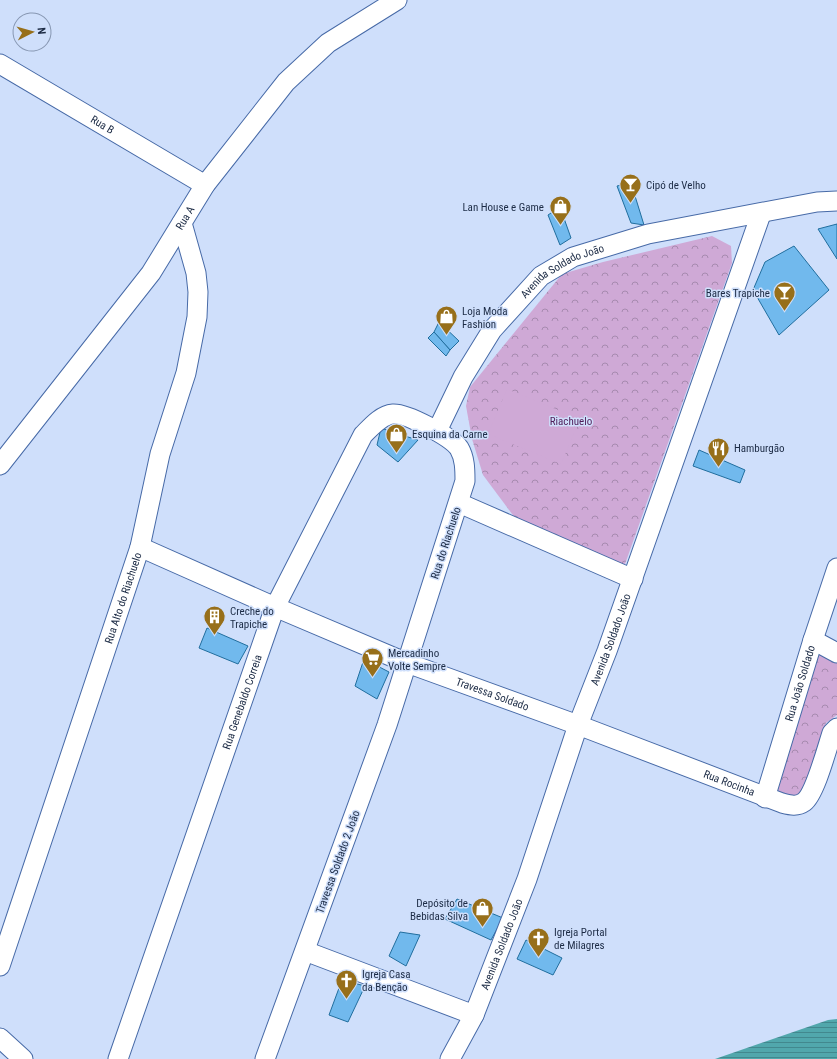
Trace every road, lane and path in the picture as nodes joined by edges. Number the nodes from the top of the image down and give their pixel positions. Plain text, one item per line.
1 (397, 0) edge
2 (0, 64) edge
3 (205, 185) junction
4 (837, 201) edge
5 (761, 214) junction
6 (182, 223) junction
7 (437, 432) junction
8 (0, 464) edge
9 (459, 503) junction
10 (140, 547) junction
11 (837, 568) edge
12 (633, 579) junction
13 (275, 607) junction
14 (812, 640) junction
15 (837, 653) edge
16 (407, 663) junction
17 (578, 725) junction
18 (837, 728) edge
19 (765, 798) junction
20 (305, 951) junction
21 (0, 966) edge
22 (474, 1014) junction
23 (0, 1038) edge
24 (23, 1059) edge
25 (118, 1059) edge
26 (265, 1059) edge
27 (450, 1059) edge

1 - 3 street, Rua A
2 - 3 street, Rua B
3 - 6 street, Rua A
4 - 5 street, Avenida Soldado João
5 - 7 street, Avenida Soldado João
5 - 12 street, Avenida Soldado João
6 - 8 street, Rua A
6 - 10 street, Rua Alto do Riachuelo
7 - 9 street, Rua do Riachuelo
7 - 13 street, Rua Genebaldo Correia
9 - 12 street
9 - 16 street, Rua do Riachuelo
10 - 13 street
10 - 21 street, Rua Alto do Riachuelo
11 - 14 street, Rua João Soldado
12 - 17 street, Avenida Soldado João
13 - 16 street
13 - 25 street, Rua Genebaldo Correia
14 - 15 street
14 - 19 street, Rua João Soldado
16 - 17 street, Travessa Soldado
16 - 20 street, Travessa Soldado 2 João
17 - 19 street, Rua Rocinha
17 - 22 street, Avenida Soldado João
18 - 19 street, Rua Rocinha
20 - 22 street
20 - 26 street, Travessa Soldado 2 João
22 - 27 street, Avenida Soldado João
23 - 24 street

